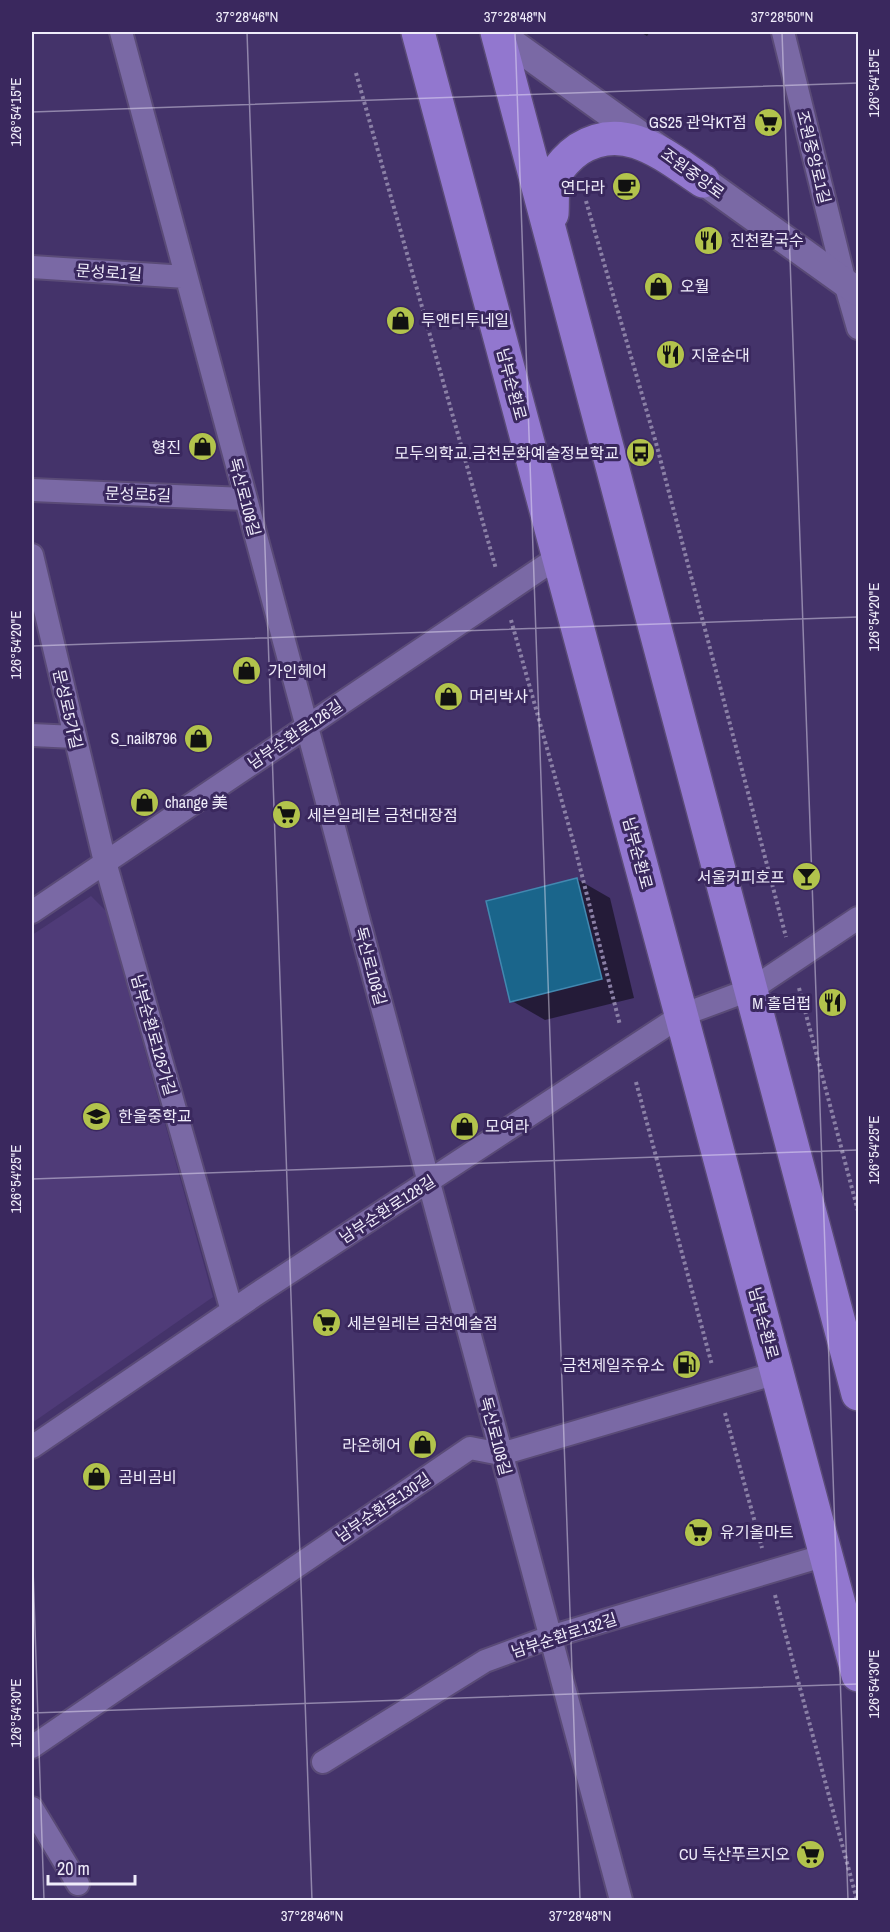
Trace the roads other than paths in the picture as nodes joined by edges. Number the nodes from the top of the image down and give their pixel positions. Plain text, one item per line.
1 (121, 32) edge
2 (417, 32) edge
3 (497, 32) edge
4 (783, 32) edge
5 (704, 181) junction
6 (550, 230) junction
7 (32, 267) edge
8 (186, 277) junction
9 (852, 288) edge
10 (858, 328) edge
11 (32, 490) edge
12 (246, 499) junction
13 (32, 555) edge
14 (558, 557) junction
15 (306, 726) junction
16 (32, 735) edge
17 (75, 737) junction
18 (105, 862) junction
19 (32, 912) edge
20 (858, 918) edge
21 (752, 989) junction
22 (681, 1015) junction
23 (428, 1183) junction
24 (232, 1311) junction
25 (777, 1373) junction
26 (858, 1394) edge
27 (32, 1447) edge
28 (501, 1454) junction
29 (826, 1555) junction
30 (550, 1637) junction
31 (858, 1675) edge
32 (32, 1747) edge
33 (323, 1762) dead end
34 (32, 1808) edge
35 (78, 1884) dead end
36 (621, 1900) edge

1 - 8 street, 독산로108길
2 - 14 main road, 남부순환로
3 - 5 street, 조원중앙로
3 - 6 main road
4 - 9 street, 조원중앙로1길
5 - 6 main road
5 - 9 street, 조원중앙로
6 - 21 main road
7 - 8 street, 문성로1길
8 - 12 street, 독산로108길
9 - 10 street, 조원중앙로1길
11 - 12 street, 문성로5길
12 - 15 street, 독산로108길
13 - 17 street, 문성로5가길
14 - 15 street, 남부순환로126길
14 - 22 main road, 남부순환로
15 - 18 street, 남부순환로126길
15 - 23 street, 독산로108길
16 - 17 street
17 - 18 street, 문성로5가길
18 - 19 street, 남부순환로126길
18 - 24 street, 남부순환로126가길
20 - 21 street, 남부순환로128길
21 - 22 street, 남부순환로128길
21 - 26 main road
22 - 23 street, 남부순환로128길
22 - 25 main road, 남부순환로
23 - 24 street, 남부순환로128길
23 - 28 street, 독산로108길
24 - 27 street, 남부순환로128길
25 - 28 street, 남부순환로130길
25 - 29 main road, 남부순환로
28 - 30 street, 독산로108길
28 - 32 street, 남부순환로130길
29 - 30 street, 남부순환로132길
29 - 31 main road, 남부순환로
30 - 33 street, 남부순환로132길
30 - 36 street, 독산로108길
34 - 35 street

